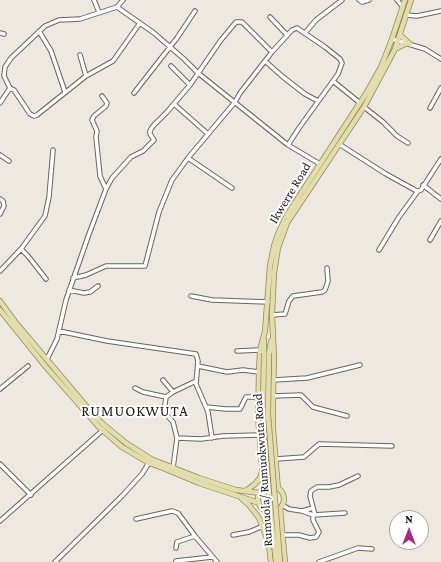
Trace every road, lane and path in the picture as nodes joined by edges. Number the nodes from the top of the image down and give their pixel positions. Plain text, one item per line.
1 (94, 0) edge
2 (123, 0) edge
3 (342, 0) edge
4 (359, 0) edge
5 (368, 0) edge
6 (397, 0) edge
7 (405, 0) edge
8 (411, 0) edge
9 (402, 6) junction
10 (118, 7) junction
11 (441, 10) edge
12 (99, 12) junction
13 (195, 12) dead end
14 (406, 15) junction
15 (270, 17) dead end
16 (140, 23) junction
17 (39, 31) junction
18 (0, 32) edge
19 (305, 33) junction
20 (4, 34) dead end
21 (400, 34) junction
22 (287, 35) junction
23 (392, 39) junction
24 (398, 41) junction
25 (408, 44) junction
26 (169, 47) junction
27 (395, 49) junction
28 (272, 52) junction
29 (80, 55) dead end
30 (441, 59) edge
31 (265, 61) junction
32 (171, 66) dead end
33 (198, 73) junction
34 (86, 76) junction
35 (333, 81) junction
36 (190, 85) junction
37 (10, 88) junction
38 (441, 88) edge
39 (65, 92) junction
40 (134, 92) dead end
41 (102, 96) dead end
42 (318, 101) junction
43 (235, 102) junction
44 (0, 103) edge
45 (174, 104) junction
46 (362, 105) junction
47 (430, 108) dead end
48 (208, 134) junction
49 (408, 143) dead end
50 (339, 144) junction
51 (288, 145) junction
52 (53, 150) dead end
53 (0, 155) edge
54 (188, 158) junction
55 (441, 159) edge
56 (9, 161) dead end
57 (320, 164) junction
58 (423, 185) junction
59 (232, 188) dead end
60 (106, 189) junction
61 (418, 191) junction
62 (0, 199) edge
63 (441, 199) edge
64 (0, 214) edge
65 (441, 221) edge
66 (430, 240) dead end
67 (20, 249) junction
68 (379, 250) dead end
69 (327, 268) dead end
70 (0, 271) edge
71 (73, 278) junction
72 (46, 279) dead end
73 (98, 286) dead end
74 (69, 290) junction
75 (192, 296) dead end
76 (0, 301) edge
77 (268, 302) junction
78 (0, 310) edge
79 (272, 315) junction
80 (59, 332) junction
81 (272, 332) junction
82 (236, 351) dead end
83 (264, 352) junction
84 (47, 358) junction
85 (360, 365) dead end
86 (28, 366) dead end
87 (198, 366) junction
88 (259, 372) junction
89 (163, 380) dead end
90 (274, 380) junction
91 (196, 381) junction
92 (135, 388) dead end
93 (0, 389) edge
94 (173, 392) junction
95 (273, 396) junction
96 (166, 397) junction
97 (258, 397) junction
98 (206, 407) junction
99 (347, 416) dead end
100 (103, 430) junction
101 (260, 435) junction
102 (177, 438) junction
103 (212, 438) junction
104 (392, 446) dead end
105 (276, 459) junction
106 (150, 461) junction
107 (0, 464) edge
108 (173, 468) junction
109 (263, 468) junction
110 (358, 476) dead end
111 (278, 488) junction
112 (264, 489) junction
113 (242, 491) junction
114 (260, 493) junction
115 (31, 495) junction
116 (237, 496) junction
117 (259, 504) junction
118 (281, 507) junction
119 (313, 508) junction
120 (266, 511) junction
121 (302, 511) junction
122 (345, 513) dead end
123 (314, 515) junction
124 (136, 519) dead end
125 (0, 521) edge
126 (263, 526) junction
127 (233, 535) dead end
128 (282, 535) junction
129 (195, 536) junction
130 (268, 541) junction
131 (176, 548) dead end
132 (372, 549) dead end
133 (212, 557) junction
134 (176, 561) edge
135 (55, 562) edge
136 (217, 562) edge
137 (271, 562) edge
138 (276, 562) edge
139 (280, 562) edge
140 (285, 562) edge
141 (319, 562) edge

1 - 12 street
2 - 10 street
3 - 19 street
4 - 5 street
6 - 9 street
7 - 9 main road, Ikwerre Road
8 - 14 main road, Ikwerre Road
9 - 23 main road, Ikwerre Road
10 - 12 street
10 - 16 street
11 - 14 street
12 - 17 street
13 - 26 street
14 - 21 main road, Ikwerre Road
15 - 22 street
16 - 26 street
16 - 34 street
17 - 37 street
17 - 39 street
18 - 20 street
19 - 22 street
19 - 35 street
21 - 24 main road, Ikwerre Road
21 - 25 main road
22 - 28 street
23 - 24 street
23 - 46 main road, Ikwerre Road
24 - 25 street
24 - 27 main road, Ikwerre Road
25 - 27 main road
25 - 30 street
26 - 33 street
26 - 40 street
27 - 46 main road, Ikwerre Road
28 - 31 street
28 - 33 street
29 - 34 street
31 - 42 street
31 - 43 street
32 - 36 street
33 - 36 street
33 - 43 street
34 - 39 street
35 - 42 street
35 - 46 street
36 - 45 street
37 - 39 street
37 - 44 street
38 - 47 street
41 - 60 street
42 - 51 street
43 - 48 street
43 - 51 street
45 - 48 street
45 - 60 street
46 - 49 street
46 - 50 main road, Ikwerre Road
46 - 57 main road, Ikwerre Road
48 - 54 street
50 - 61 street
50 - 79 main road, Ikwerre Road
51 - 57 street
52 - 67 street
53 - 56 street
54 - 59 street
54 - 71 street
55 - 58 street
57 - 77 main road, Ikwerre Road
58 - 61 street
58 - 63 street
60 - 71 street
61 - 68 street
62 - 64 street
65 - 66 street
67 - 70 street
67 - 72 street
69 - 79 street
71 - 74 street
73 - 74 street
74 - 80 street
75 - 77 street
76 - 84 main road
77 - 83 main road, Ikwerre Road
78 - 100 main road
79 - 81 main road, Ikwerre Road
80 - 84 street
80 - 87 street
81 - 83 main road
81 - 90 main road, Ikwerre Road
82 - 83 street
83 - 88 main road
83 - 138 main road, Rumuola/ Rumuokwuta Road, bridge
83 - 139 main road, Rumuola/ Rumuokwuta Road, bridge
84 - 106 main road
85 - 90 street
86 - 93 street
87 - 88 street
87 - 91 street
88 - 97 main road
89 - 94 street
90 - 95 main road, Ikwerre Road
91 - 94 street
91 - 98 street
92 - 96 street
94 - 96 street
95 - 99 street
95 - 105 main road, Ikwerre Road
96 - 102 street
97 - 98 street
97 - 101 main road
98 - 103 street
100 - 106 main road
100 - 115 street
101 - 103 street
101 - 109 main road
102 - 103 street
102 - 108 street
104 - 105 street
105 - 111 main road, Ikwerre Road
106 - 108 main road
106 - 116 main road
106 - 135 street
107 - 115 street
108 - 113 main road
109 - 112 main road
109 - 113 main road
110 - 119 street
111 - 112 main road
111 - 118 main road
112 - 114 main road
113 - 114 main road
114 - 117 main road
115 - 125 street
116 - 117 main road
116 - 126 main road
117 - 120 main road
118 - 120 main road
118 - 121 street
118 - 128 main road
119 - 121 street
119 - 123 street
120 - 130 main road
121 - 123 street
122 - 123 street
123 - 128 street
124 - 129 street
126 - 127 street
126 - 130 main road
128 - 140 main road
129 - 131 street
129 - 133 street
130 - 137 main road
132 - 141 street
133 - 134 street
133 - 136 street

